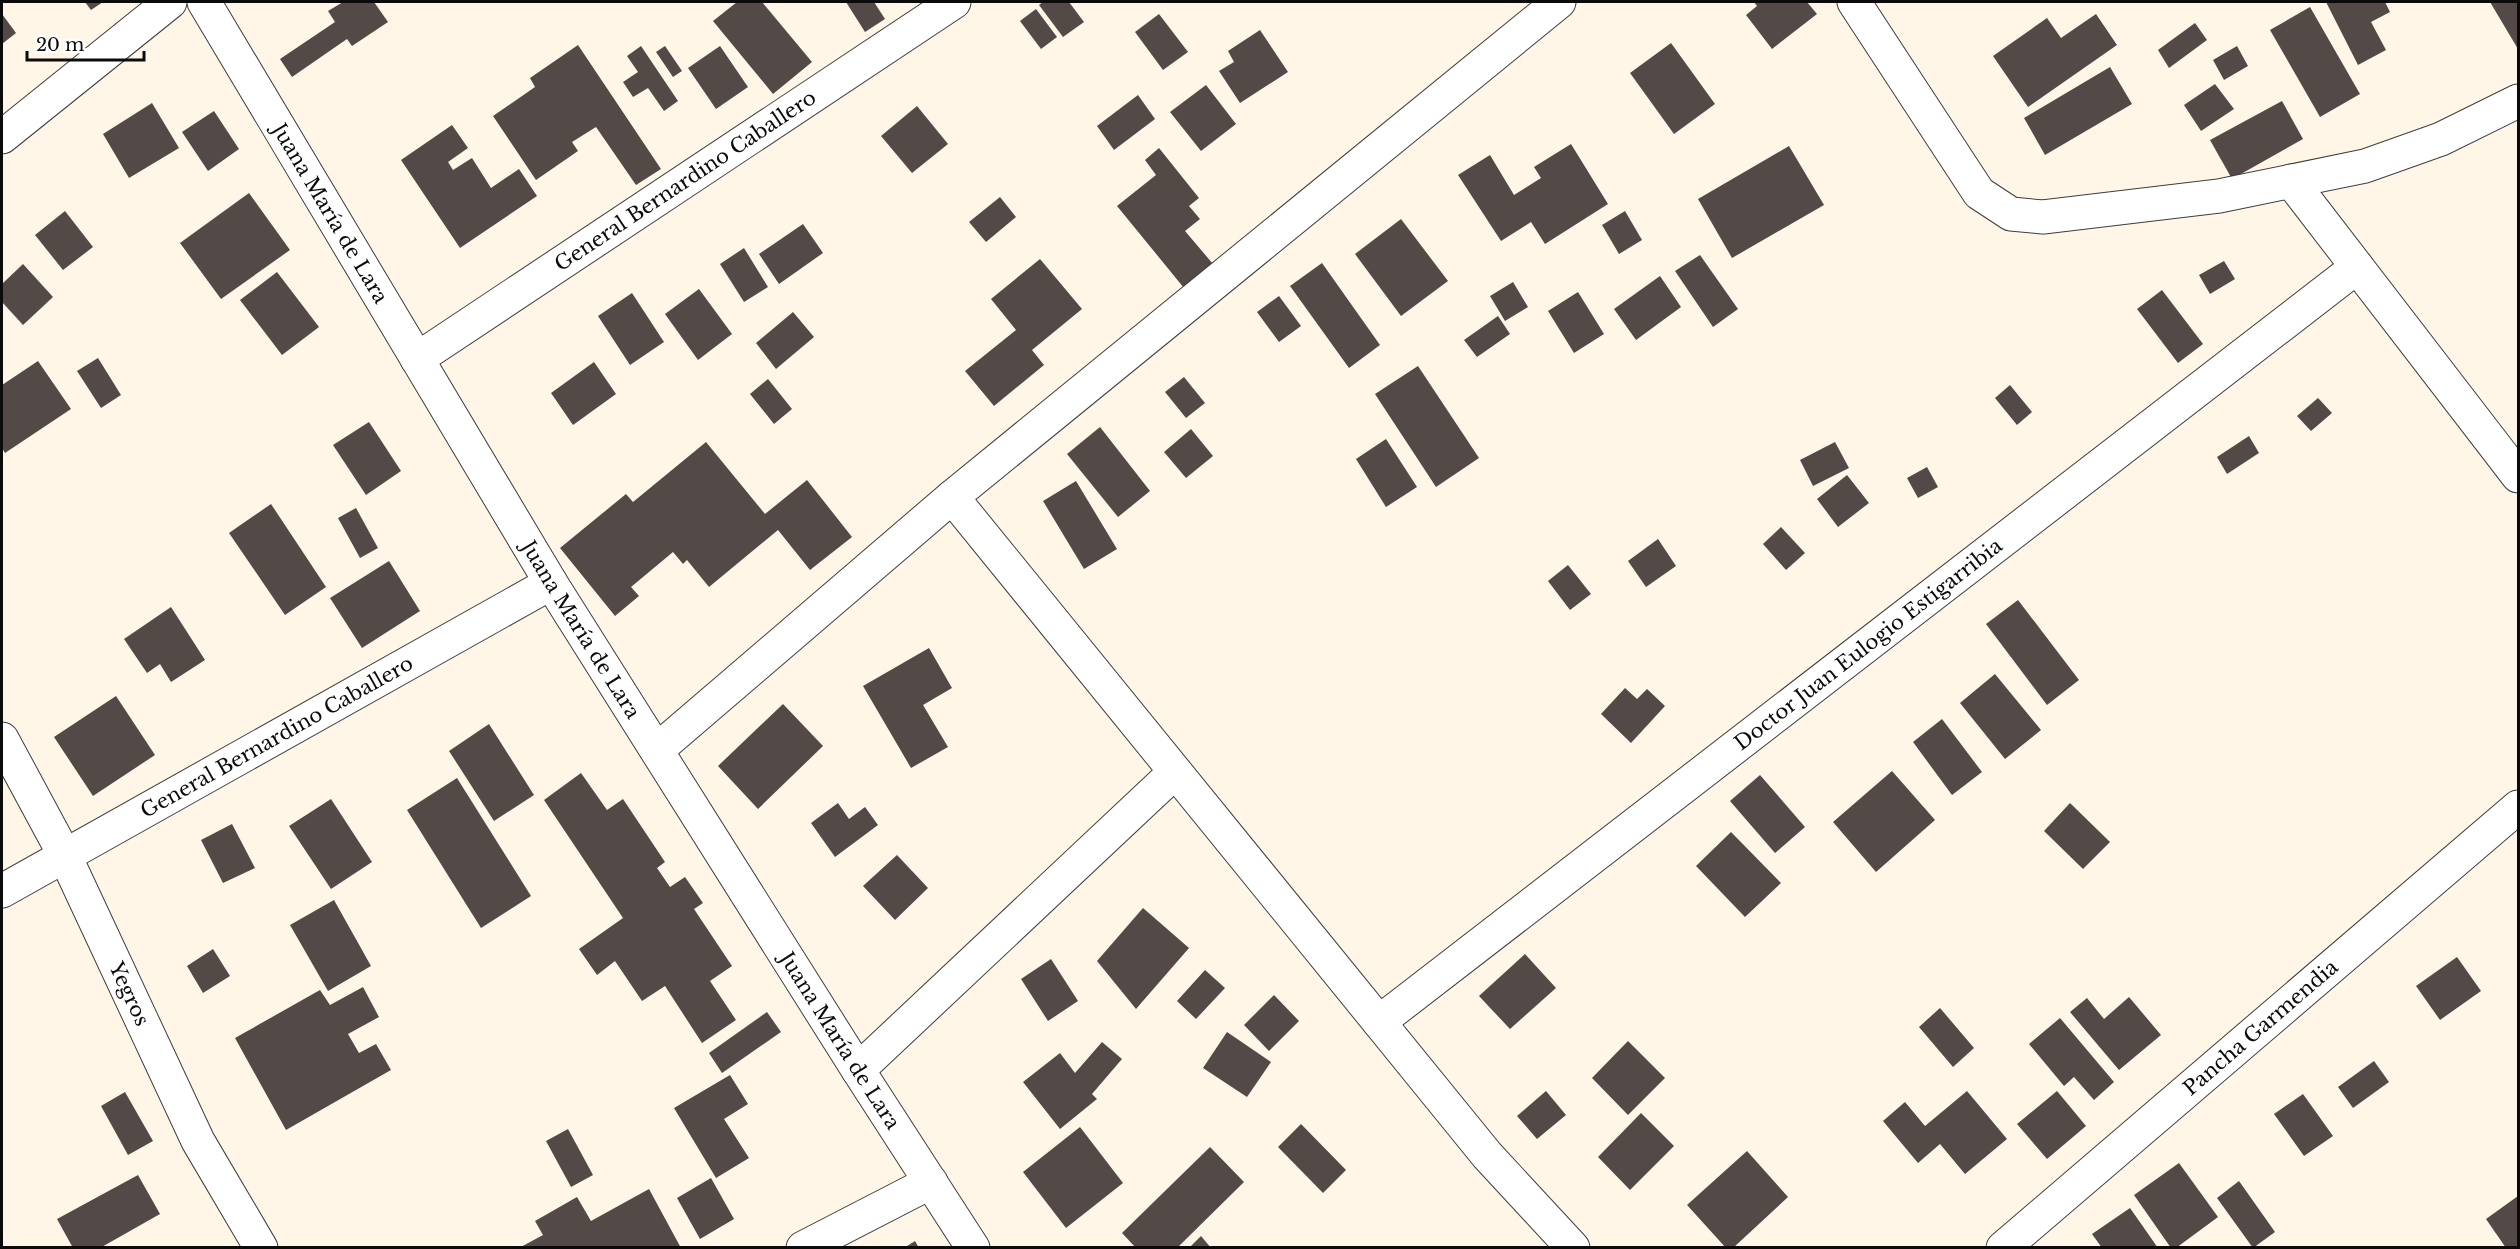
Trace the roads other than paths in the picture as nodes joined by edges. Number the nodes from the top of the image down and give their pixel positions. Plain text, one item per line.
1 (170, 2) edge
2 (204, 2) edge
3 (954, 2) edge
4 (1559, 2) edge
5 (1854, 2) edge
6 (2518, 101) edge
7 (2, 137) edge
8 (2291, 181) junction
9 (2357, 267) junction
10 (417, 358) junction
11 (2518, 476) edge
12 (951, 497) junction
13 (551, 583) junction
14 (2, 739) edge
15 (657, 750) junction
16 (1175, 772) junction
17 (2518, 807) edge
18 (64, 854) junction
19 (2, 891) edge
20 (1378, 1022) junction
21 (858, 1070) junction
22 (931, 1182) junction
23 (261, 1248) edge
24 (803, 1248) edge
25 (973, 1248) edge
26 (1572, 1248) edge
27 (2003, 1248) edge

1 - 7 street
2 - 10 street, Juana María de Lara
3 - 10 street, General Bernardino Caballero
4 - 12 street
5 - 8 street
6 - 8 street
8 - 9 street
9 - 11 street
9 - 20 street, Doctor Juan Eulogio Estigarribia
10 - 13 street, Juana María de Lara
12 - 15 street
12 - 16 street
13 - 15 street, Juana María de Lara
13 - 18 street, General Bernardino Caballero
14 - 18 street, Yegros
15 - 21 street, Juana María de Lara
16 - 20 street
16 - 21 street
17 - 27 street, Pancha Garmendia
18 - 19 street, General Bernardino Caballero
18 - 23 street, Yegros
20 - 26 street
21 - 22 street, Juana María de Lara
22 - 24 street
22 - 25 street, Juana María de Lara

